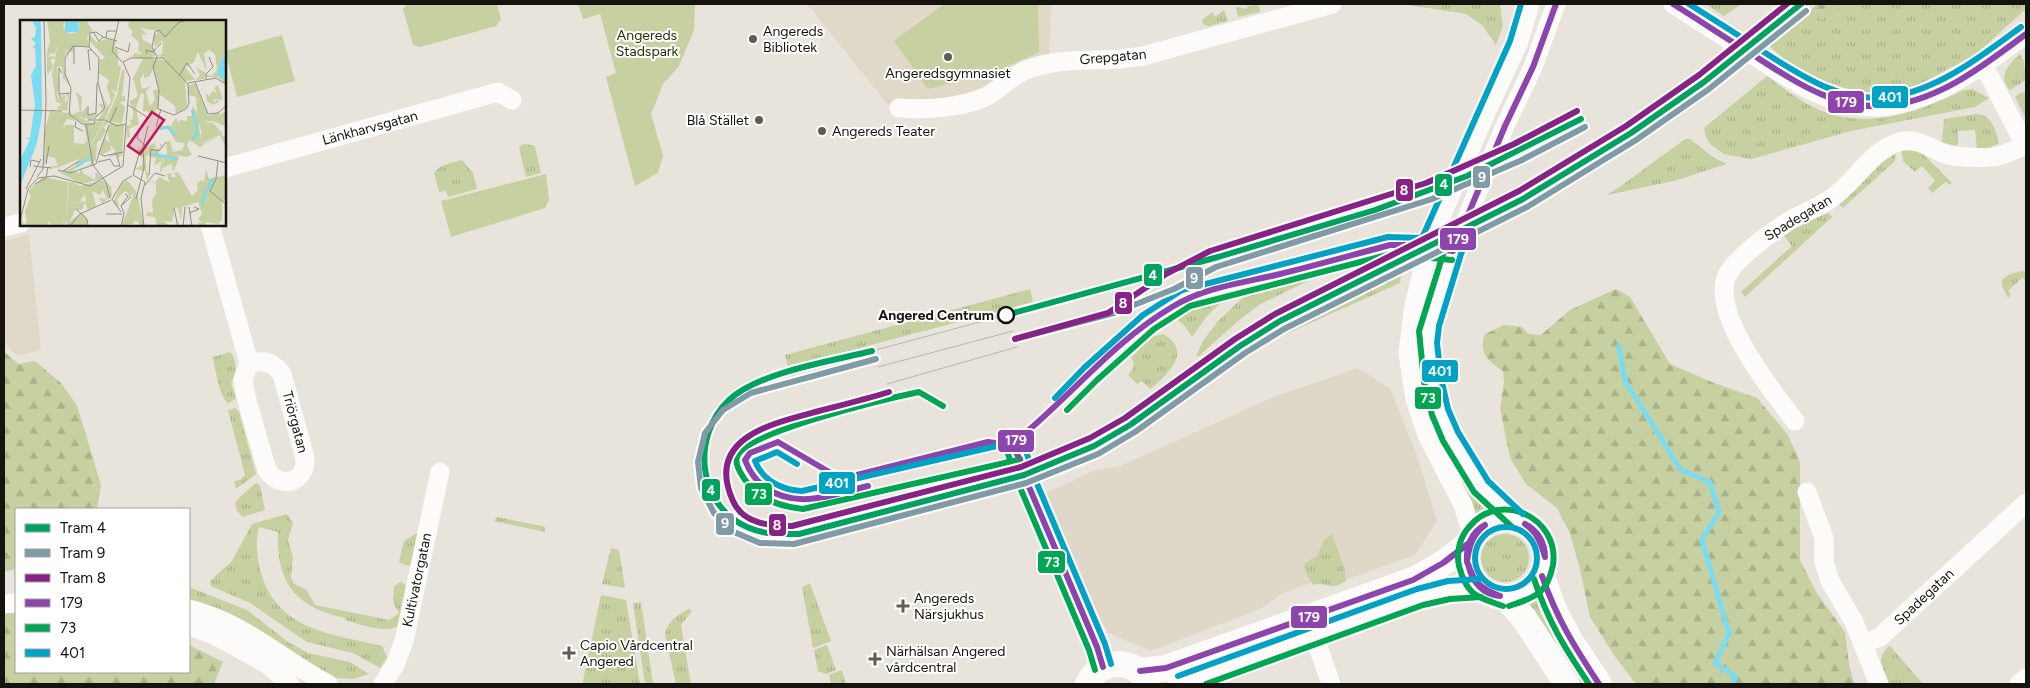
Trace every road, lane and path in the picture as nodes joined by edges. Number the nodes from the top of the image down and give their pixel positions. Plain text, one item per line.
1 (1332, 4) edge
2 (1530, 4) edge
3 (1556, 4) edge
4 (1673, 4) edge
5 (2026, 34) edge
6 (1983, 64) junction
7 (512, 100) dead end
8 (899, 108) dead end
9 (2026, 146) edge
10 (226, 168) edge
11 (20, 223) edge
12 (210, 226) edge
13 (4, 227) edge
14 (249, 364) junction
15 (1794, 421) dead end
16 (440, 472) dead end
17 (1031, 490) dead end
18 (1807, 492) dead end
19 (2026, 503) edge
20 (1517, 520) junction
21 (1470, 541) junction
22 (1542, 576) junction
23 (1480, 588) junction
24 (1506, 598) junction
25 (190, 609) edge
26 (190, 626) edge
27 (1314, 635) junction
28 (1863, 644) junction
29 (1096, 676) edge
30 (1144, 678) edge
31 (2026, 678) edge
32 (290, 684) edge
33 (328, 684) edge
34 (383, 684) edge
35 (1181, 684) edge
36 (1331, 684) edge
37 (1567, 684) edge
38 (1599, 684) edge
39 (1878, 684) edge
40 (2018, 684) edge

1 - 8 street, Grepgatan
2 - 21 street
3 - 20 street
4 - 6 street
5 - 6 street
6 - 9 street, Spadegatan
7 - 10 street, Länkharvsgatan
9 - 15 street, Spadegatan
11 - 13 street
12 - 14 street, Triörgatan
14 - 14 street, Triörgatan
16 - 34 street, Kultivatorgatan
17 - 29 street
18 - 28 street
19 - 28 street, Spadegatan
20 - 21 street
20 - 22 street
21 - 23 street
21 - 30 street
22 - 24 street
22 - 38 street
23 - 24 street
23 - 27 street
24 - 37 street
25 - 33 street
26 - 32 street
27 - 35 street
27 - 36 street
28 - 39 street
29 - 30 street
31 - 40 street

